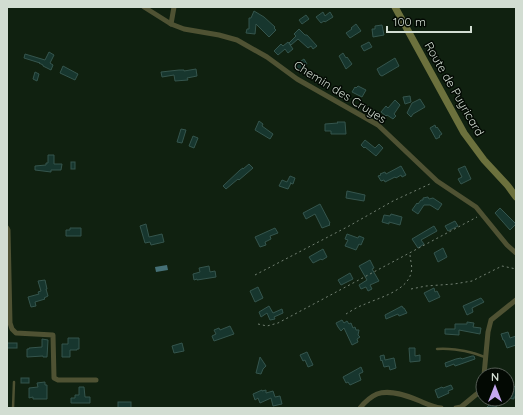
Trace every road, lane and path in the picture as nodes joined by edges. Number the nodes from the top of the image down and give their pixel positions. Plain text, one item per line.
1 (144, 7) edge
2 (174, 7) edge
3 (395, 7) edge
4 (171, 24) junction
5 (437, 181) junction
6 (516, 197) edge
7 (482, 215) junction
8 (7, 228) edge
9 (410, 253) junction
10 (516, 253) edge
11 (516, 269) edge
12 (255, 276) dead end
13 (411, 289) dead end
14 (516, 300) edge
15 (346, 314) dead end
16 (258, 324) dead end
17 (437, 349) dead end
18 (486, 357) junction
19 (485, 367) edge
20 (96, 380) dead end
21 (14, 382) dead end
22 (475, 395) edge
23 (13, 408) edge
24 (360, 408) edge
25 (441, 408) edge
26 (456, 408) edge

1 - 4 street, Chemin des Cruyes
2 - 4 street
3 - 6 main road, Route de Puyricard
4 - 5 street, Chemin des Cruyes
5 - 7 street, Chemin des Cruyes
5 - 12 path
7 - 9 path
7 - 10 street, Chemin des Cruyes
8 - 20 street
9 - 15 path
9 - 16 path
11 - 13 path
14 - 18 street
17 - 18 lane
18 - 19 street
21 - 23 lane
22 - 26 street
24 - 25 street

